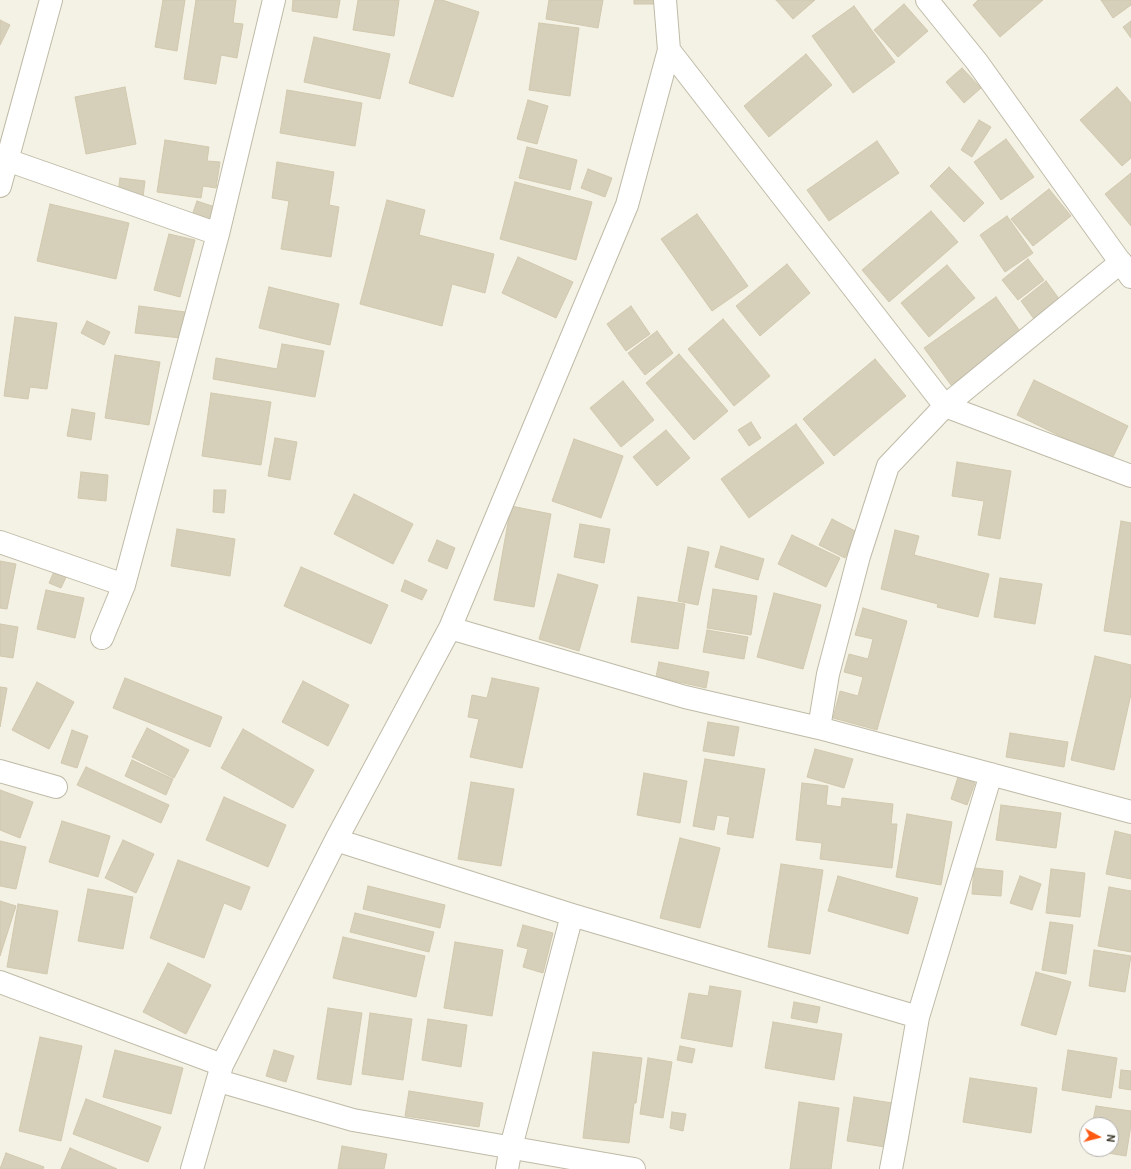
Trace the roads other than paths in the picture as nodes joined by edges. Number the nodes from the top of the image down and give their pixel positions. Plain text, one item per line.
1 (52, 0) edge
2 (274, 0) edge
3 (666, 0) edge
4 (926, 0) edge
5 (668, 50) junction
6 (7, 160) junction
7 (0, 186) edge
8 (218, 234) junction
9 (1126, 269) edge
10 (945, 406) junction
11 (1131, 476) edge
12 (0, 542) edge
13 (124, 585) junction
14 (450, 628) junction
15 (102, 638) dead end
16 (819, 728) junction
17 (0, 771) edge
18 (991, 774) junction
19 (56, 787) dead end
20 (1131, 812) edge
21 (336, 840) junction
22 (572, 915) junction
23 (0, 982) edge
24 (918, 1018) junction
25 (220, 1073) junction
26 (511, 1147) junction
27 (192, 1169) edge
28 (507, 1169) edge
29 (634, 1169) edge
30 (891, 1169) edge

1 - 6 street
2 - 8 street
3 - 5 street
4 - 9 street
5 - 10 street
5 - 14 street
6 - 7 street
6 - 8 street
8 - 13 street
9 - 10 street
10 - 11 street
10 - 16 street
12 - 13 street
13 - 15 street
14 - 16 street
14 - 21 street
16 - 18 street
17 - 19 street
18 - 20 street
18 - 24 street
21 - 22 street
21 - 25 street
22 - 24 street
22 - 26 street
23 - 25 street
24 - 30 street
25 - 26 street
25 - 27 street
26 - 28 street
26 - 29 street

